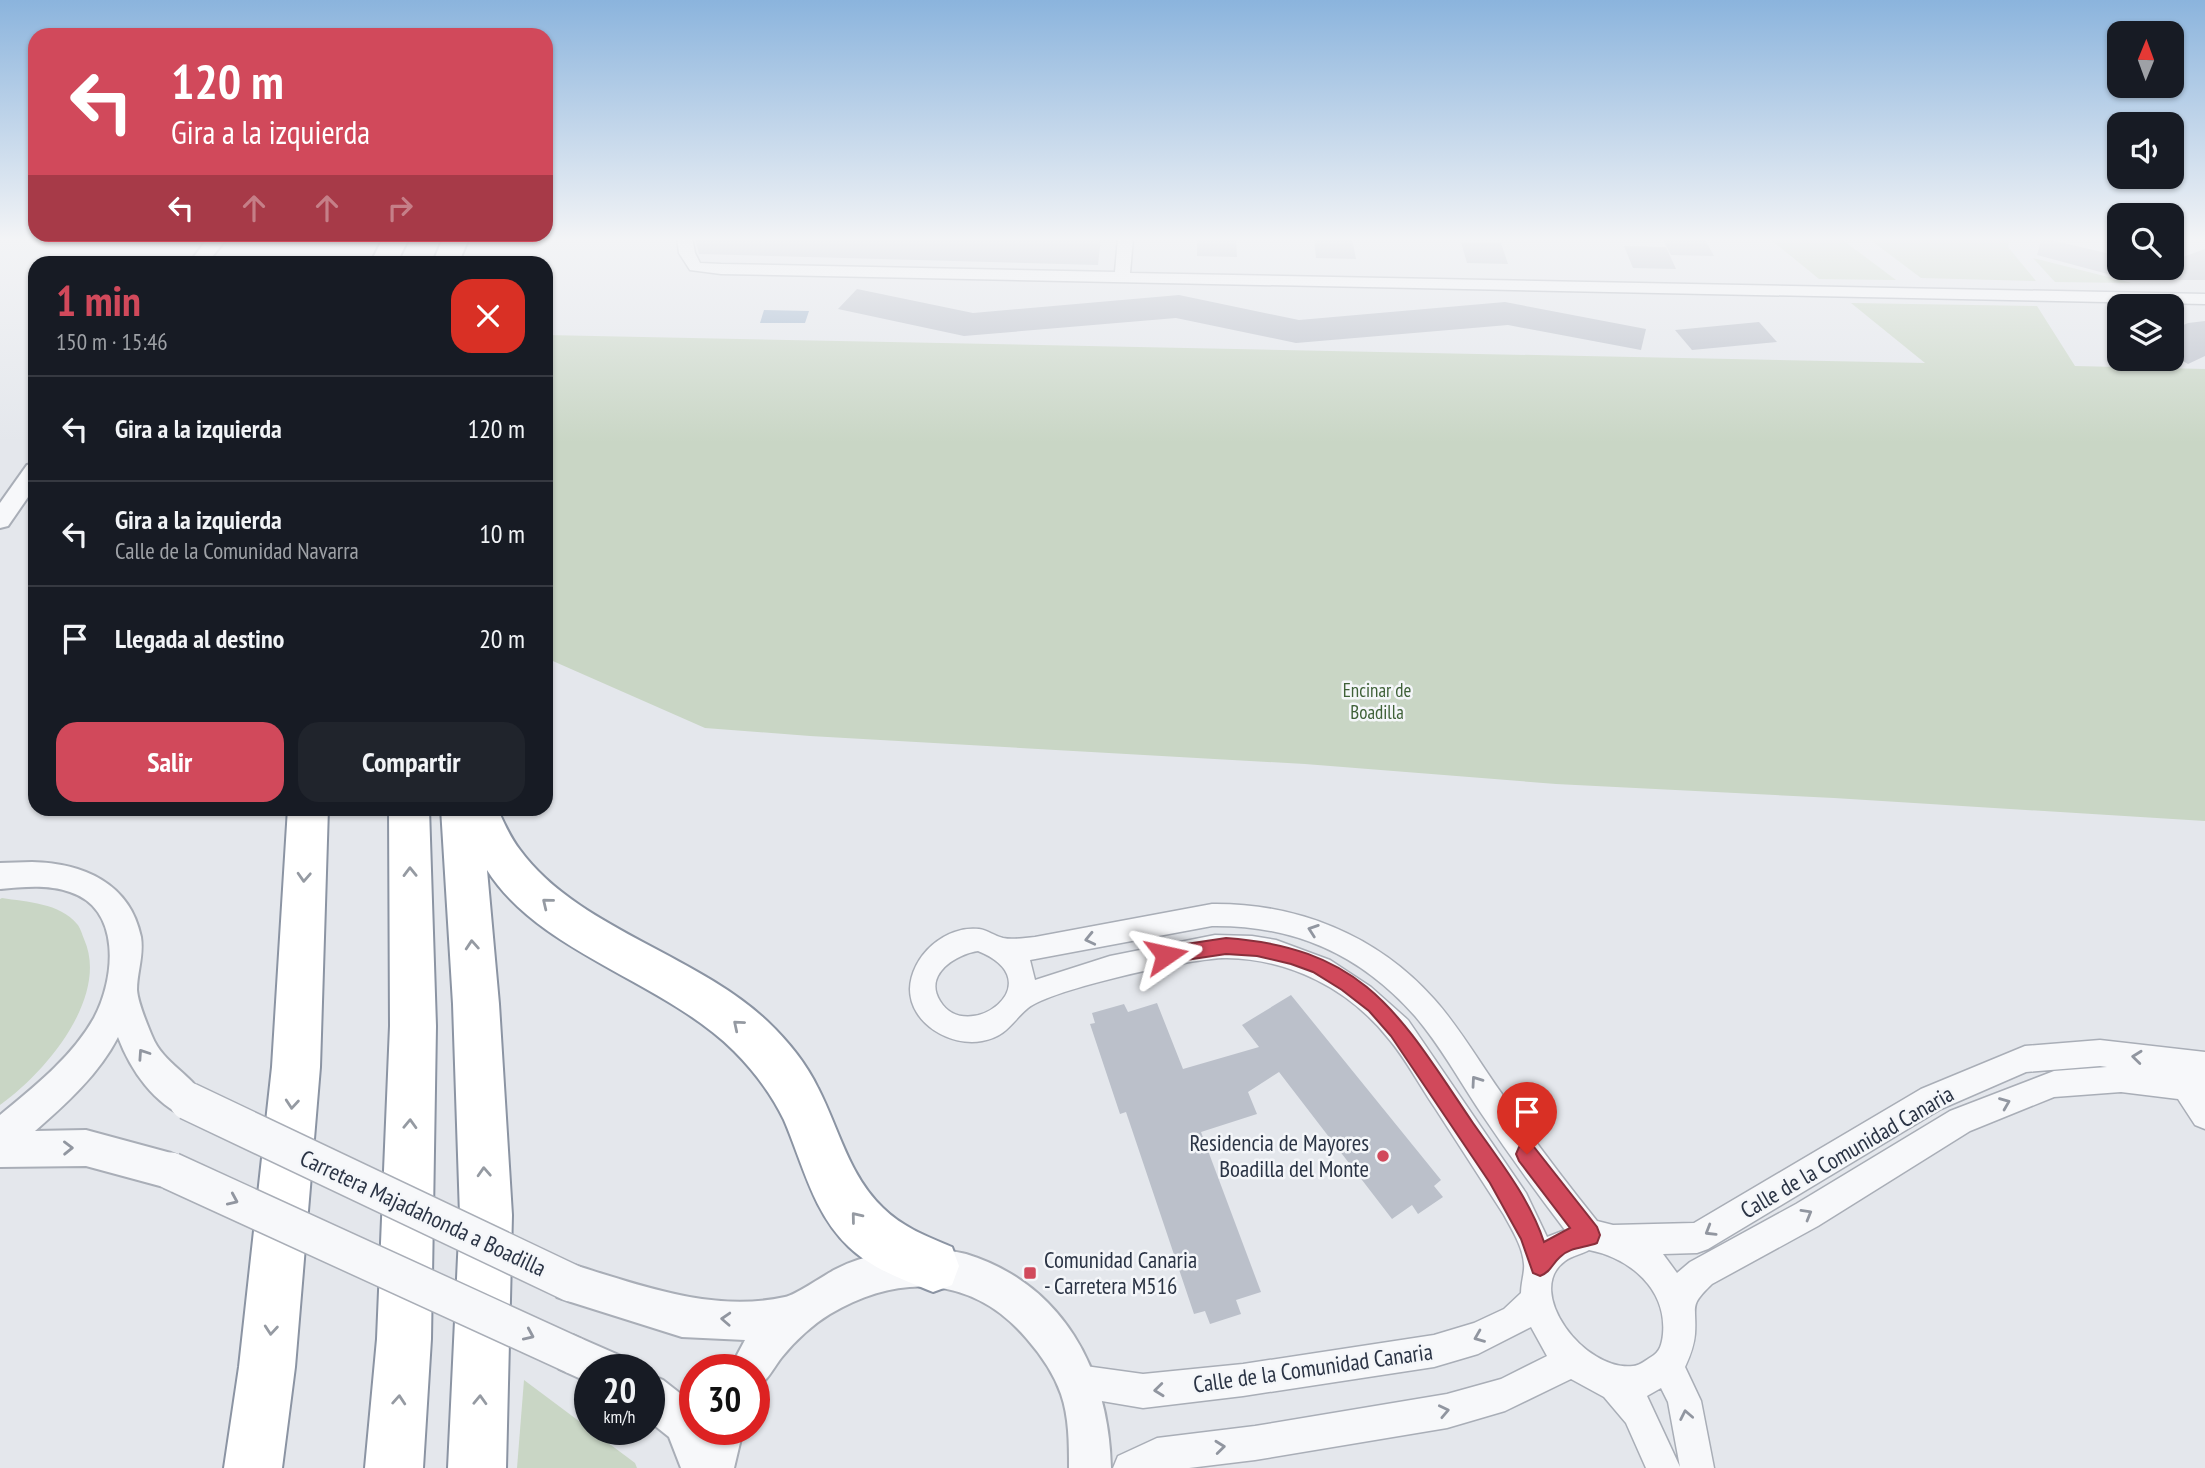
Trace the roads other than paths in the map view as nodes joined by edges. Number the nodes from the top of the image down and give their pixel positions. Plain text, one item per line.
1 (28, 478) edge
2 (28, 480) edge
3 (0, 503) edge
4 (0, 520) edge
5 (308, 816) edge
6 (409, 816) edge
7 (462, 816) edge
8 (480, 816) edge
9 (0, 876) edge
10 (1009, 950) junction
11 (122, 993) junction
12 (1020, 999) junction
13 (2199, 1080) edge
14 (2205, 1115) edge
15 (0, 1137) edge
16 (0, 1149) edge
17 (1602, 1237) junction
18 (1540, 1265) junction
19 (933, 1266) junction
20 (1536, 1301) junction
21 (1677, 1310) junction
22 (794, 1316) junction
23 (762, 1354) edge
24 (574, 1355) edge
25 (1571, 1362) junction
26 (1668, 1365) junction
27 (1078, 1381) junction
28 (1614, 1382) junction
29 (665, 1407) edge
30 (718, 1445) edge
31 (253, 1468) edge
32 (394, 1468) edge
33 (478, 1468) edge
34 (702, 1468) edge
35 (713, 1468) edge
36 (1090, 1468) edge
37 (1130, 1468) edge
38 (1663, 1468) edge
39 (1697, 1468) edge

1 - 3 street
2 - 4 street
5 -> 31 highway
32 -> 6 highway
33 -> 7 highway
19 -> 8 highway
9 - 11 street
10 - 12 street
10 - 12 street
17 -> 10 street
11 - 15 street
22 -> 11 street, Carretera Majadahonda a Boadilla, bridge
12 - 18 street
13 - 14 street
13 -> 17 street, Calle de la Comunidad Canaria
21 -> 13 street, Calle de la Comunidad Canaria
16 -> 24 street, bridge
17 - 18 street
17 - 21 street
18 - 20 street
19 - 22 street
19 - 27 street
20 - 25 street
20 -> 27 street, Calle de la Comunidad Canaria
21 - 26 street
22 - 23 street
25 - 28 street
37 -> 25 street
26 - 28 street
39 -> 26 street
27 - 36 street
28 - 38 street
29 - 34 street
30 - 35 street

